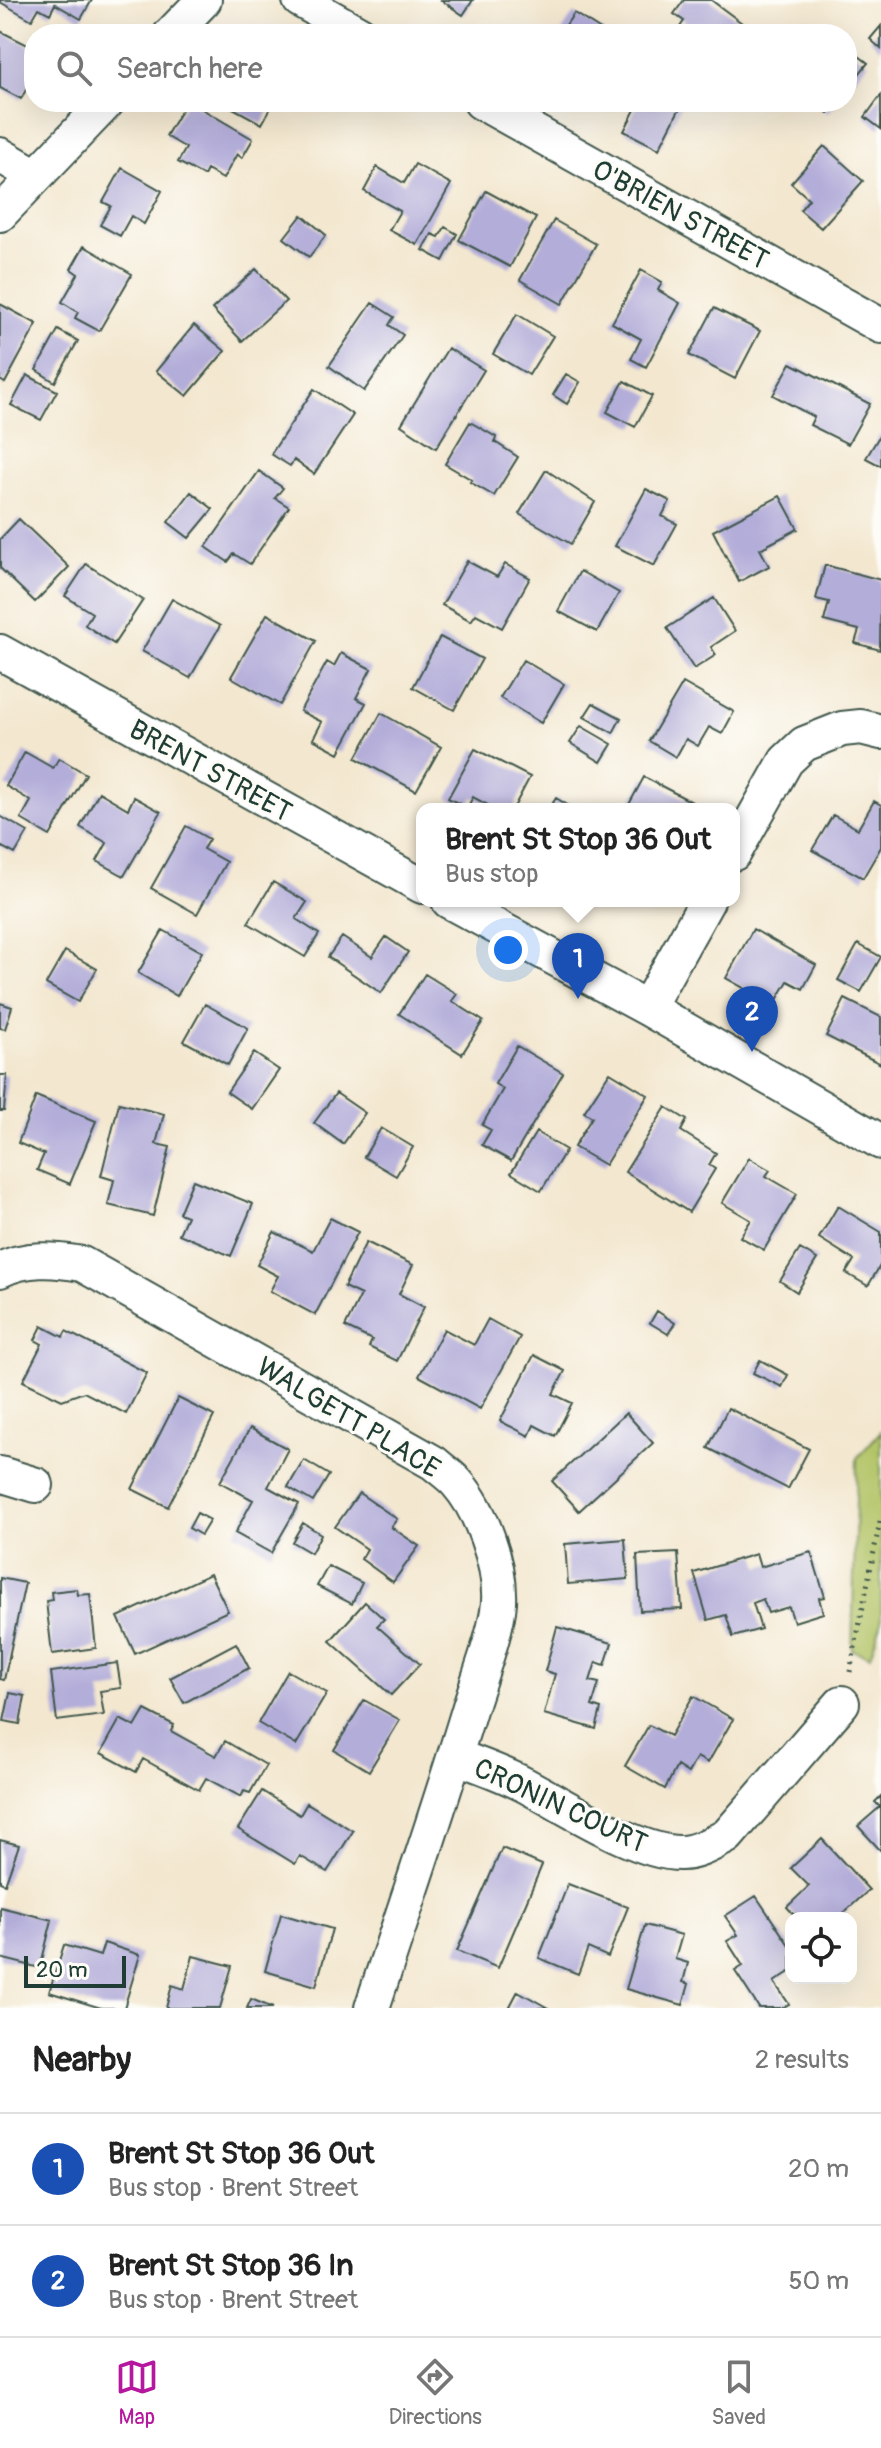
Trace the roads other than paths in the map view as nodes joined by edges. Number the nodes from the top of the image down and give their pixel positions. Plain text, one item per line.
1 (204, 0) edge
2 (300, 0) edge
3 (181, 24) edge
4 (342, 24) edge
5 (97, 112) edge
6 (499, 112) edge
7 (0, 155) edge
8 (36, 176) junction
9 (0, 214) edge
10 (881, 326) edge
11 (0, 652) edge
12 (881, 732) edge
13 (740, 842) edge
14 (416, 883) edge
15 (460, 907) edge
16 (704, 907) edge
17 (647, 1008) junction
18 (881, 1142) edge
19 (0, 1270) edge
20 (0, 1474) edge
21 (36, 1485) dead end
22 (842, 1703) road end
23 (455, 1756) junction
24 (372, 2008) edge

1 - 3 street
2 - 4 street
5 - 8 street
6 - 10 street, O'BRIEN STREET
7 - 8 street
8 - 9 street
11 - 14 street, BRENT STREET
12 - 13 street
15 - 17 street
16 - 17 street
17 - 18 street
19 - 23 street, WALGETT PLACE
20 - 21 street
22 - 23 street, CRONIN COURT
23 - 24 street, WALGETT PLACE

